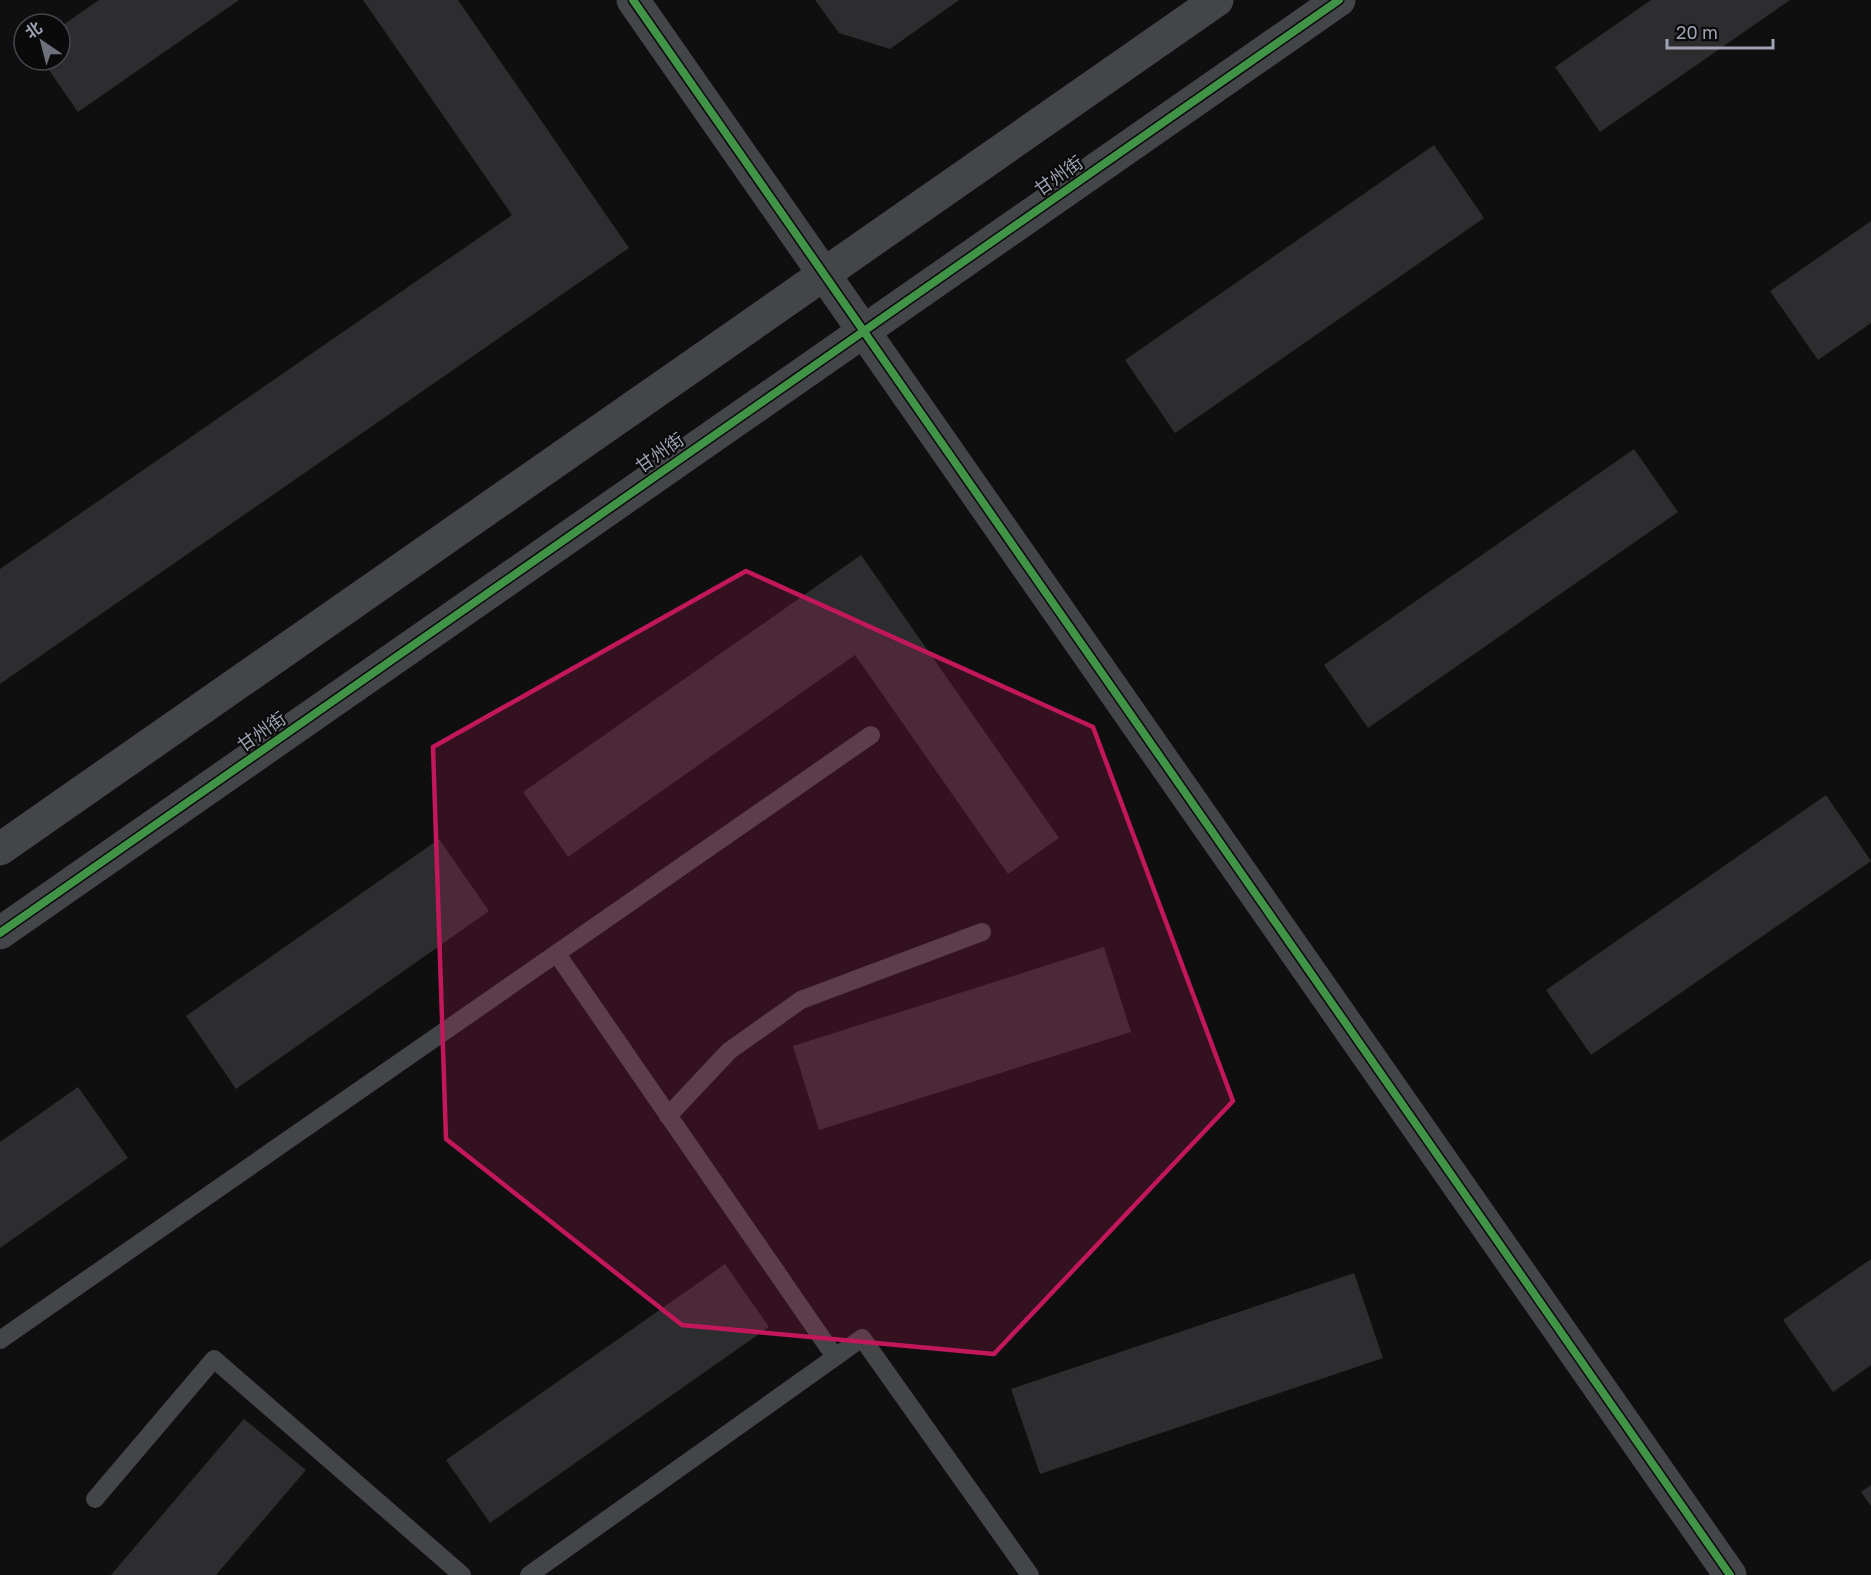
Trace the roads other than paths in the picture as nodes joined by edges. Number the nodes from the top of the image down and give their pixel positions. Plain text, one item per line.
1 (633, 0) edge
2 (1218, 0) edge
3 (1339, 0) edge
4 (825, 272) junction
5 (864, 329) junction
6 (871, 735) dead end
7 (0, 849) edge
8 (982, 932) dead end
9 (0, 933) edge
10 (557, 954) junction
11 (668, 1116) junction
12 (0, 1340) edge
13 (835, 1357) junction
14 (94, 1499) dead end
15 (462, 1575) edge
16 (529, 1575) edge
17 (1030, 1575) edge
18 (1730, 1575) edge

1 - 4 street
2 - 4 street
3 - 5 street, 甘州街
4 - 5 street
4 - 7 street
5 - 9 street, 甘州街
5 - 18 street
6 - 10 lane
8 - 11 lane
10 - 11 lane
10 - 12 lane
11 - 13 lane
13 - 16 lane
13 - 17 lane
14 - 15 lane

